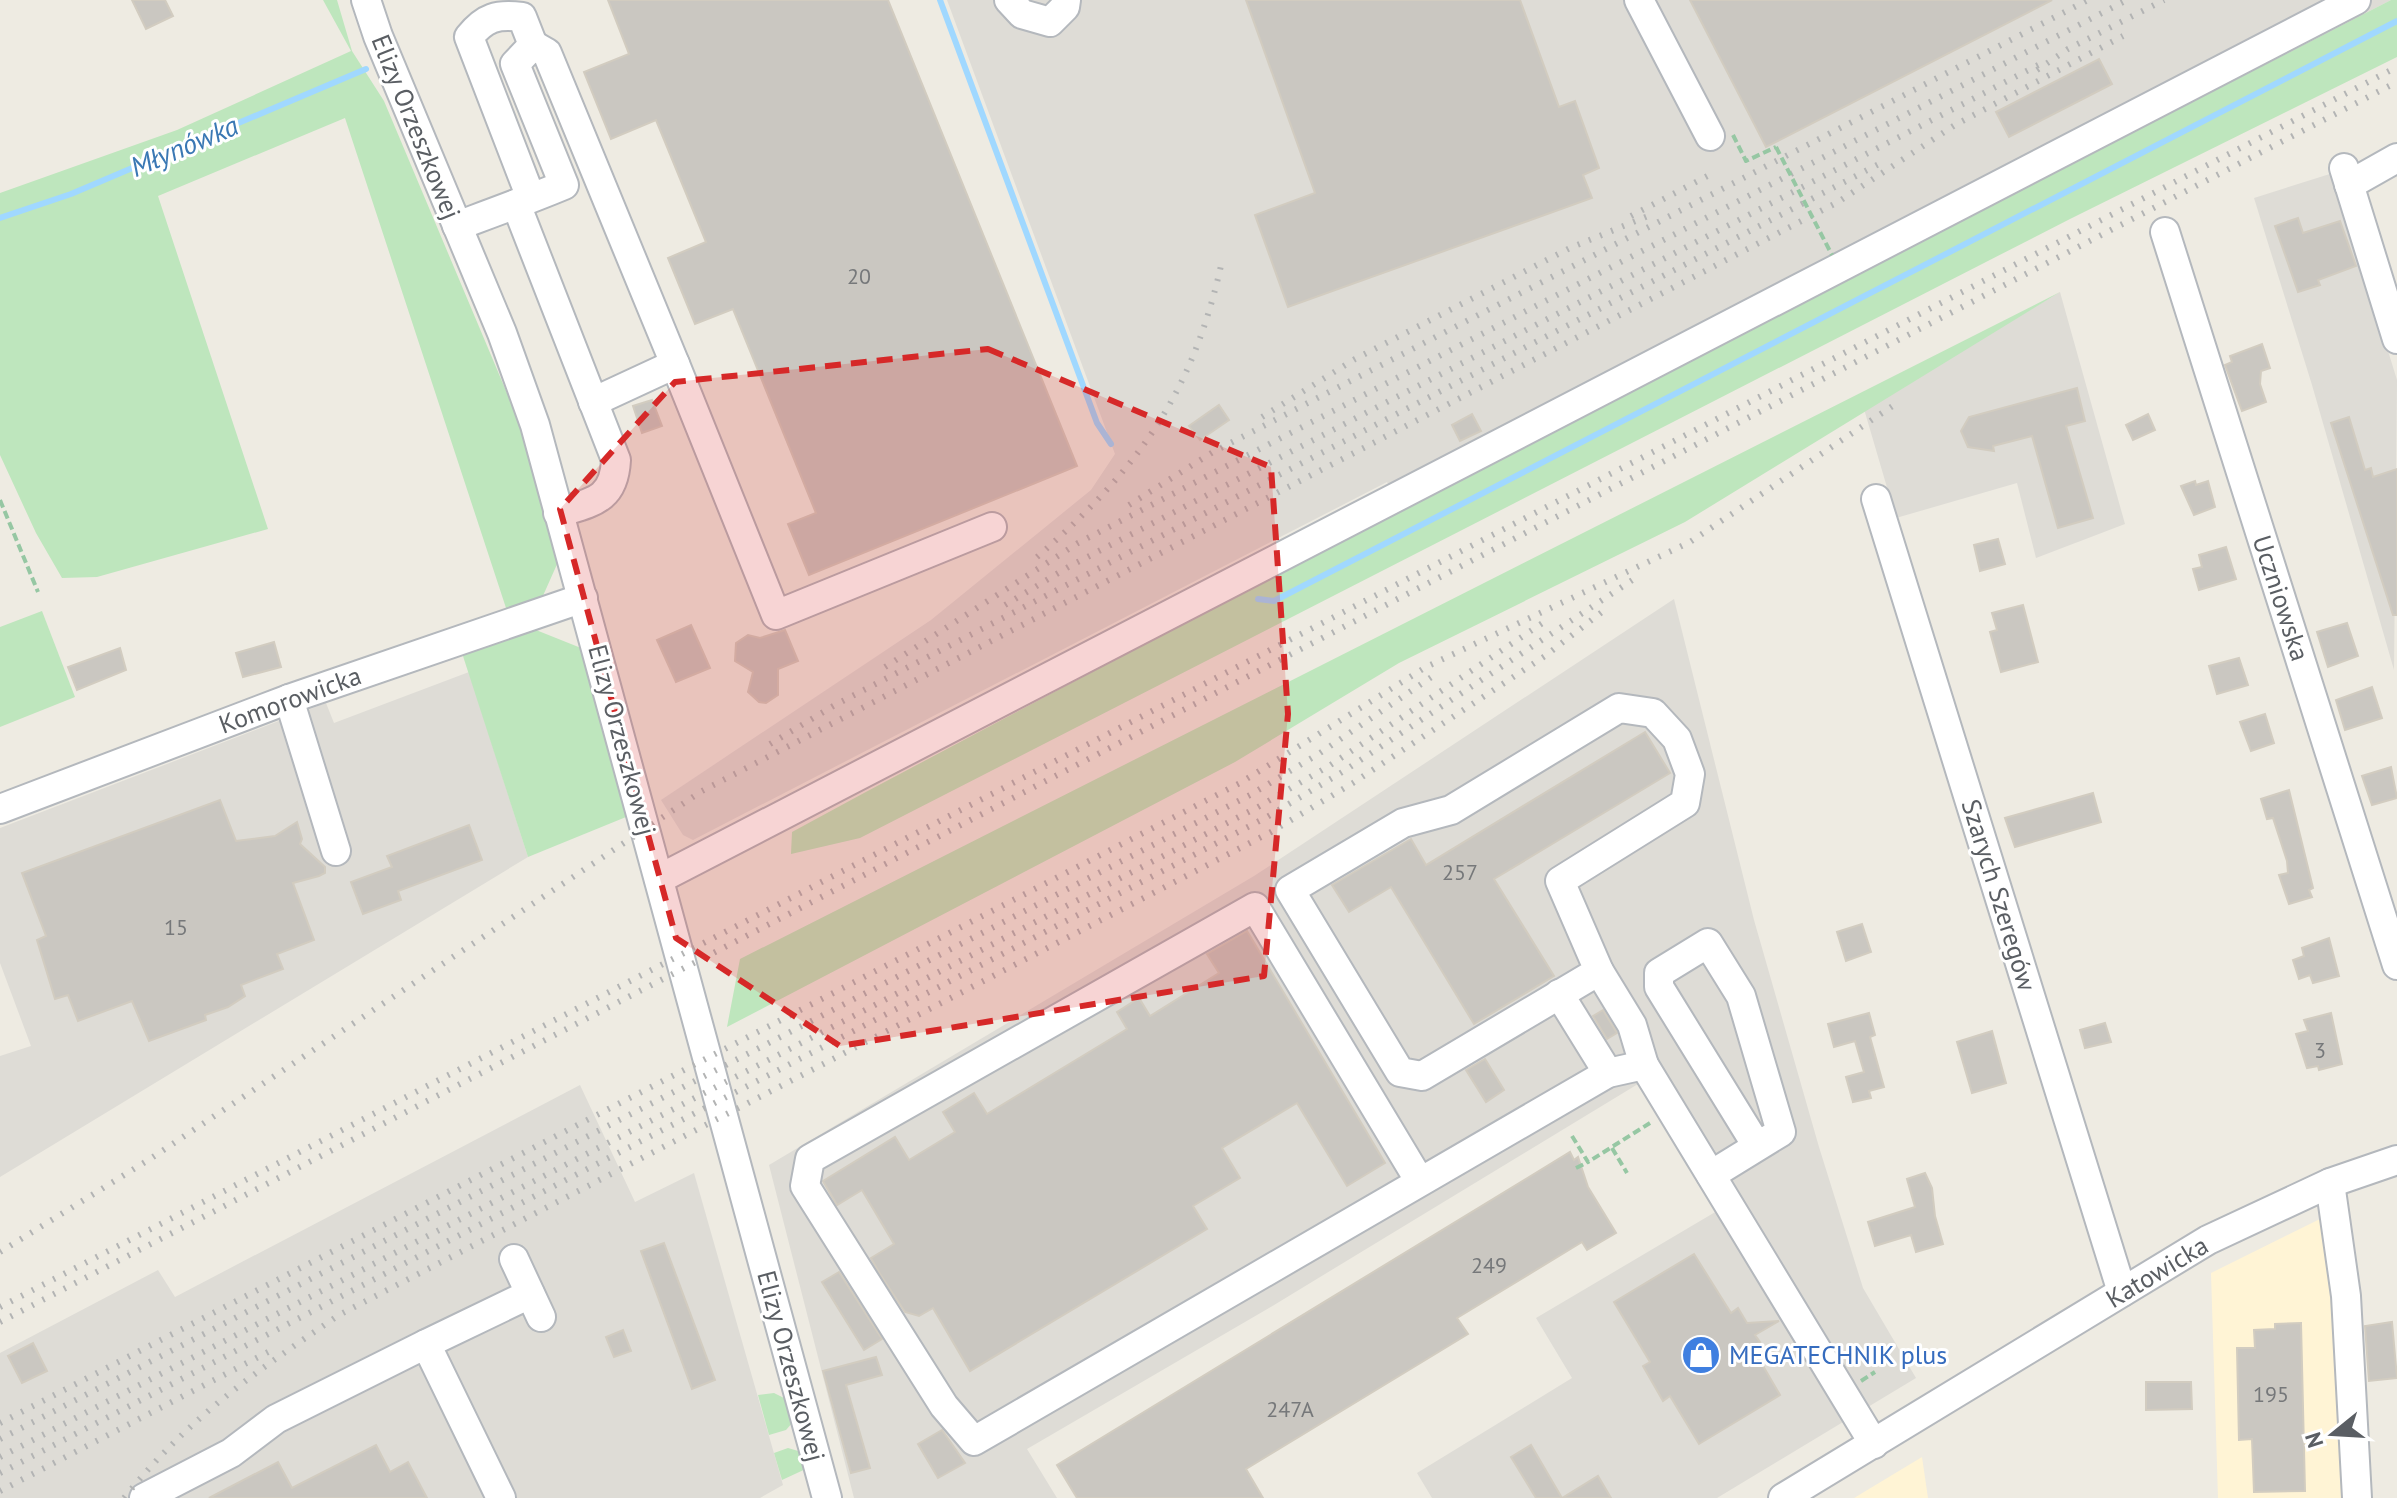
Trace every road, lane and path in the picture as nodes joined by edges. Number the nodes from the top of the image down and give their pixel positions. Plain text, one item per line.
1 (366, 0) edge
2 (1009, 0) edge
3 (1066, 0) edge
4 (1639, 0) edge
5 (2356, 0) edge
6 (498, 7) edge
7 (533, 45) junction
8 (1723, 138) joint
9 (2397, 158) edge
10 (524, 201) junction
11 (457, 226) junction
12 (2165, 232) dead end
13 (1832, 255) dead end
14 (2397, 339) edge
15 (675, 364) junction
16 (593, 402) junction
17 (1876, 499) dead end
18 (0, 500) edge
19 (558, 513) junction
20 (992, 527) dead end
21 (38, 592) dead end
22 (583, 598) junction
23 (289, 699) junction
24 (0, 809) edge
25 (336, 851) dead end
26 (659, 879) junction
27 (2397, 965) edge
28 (1599, 971) junction
29 (1559, 994) junction
30 (1644, 1065) junction
31 (1608, 1073) junction
32 (1650, 1123) dead end
33 (1572, 1136) dead end
34 (1757, 1146) junction
35 (1612, 1147) junction
36 (2397, 1160) edge
37 (1588, 1162) junction
38 (1576, 1168) dead end
39 (1627, 1173) dead end
40 (1711, 1175) junction
41 (1419, 1180) junction
42 (2330, 1183) junction
43 (514, 1259) dead end
44 (2122, 1292) junction
45 (426, 1344) junction
46 (1875, 1372) dead end
47 (1859, 1383) dead end
48 (1874, 1444) junction
49 (144, 1498) edge
50 (501, 1498) edge
51 (827, 1498) edge
52 (1783, 1498) edge
53 (2357, 1498) edge

1 - 11 street, Elizy Orzeszkowej
2 - 3 street
4 - 8 street
5 - 26 street
6 - 7 street
6 - 10 street
7 - 10 street
7 - 15 street
8 - 13 path, bridge
9 - 14 street
10 - 11 street
10 - 16 street
11 - 19 street, Elizy Orzeszkowej
12 - 27 street, Uczniowska
15 - 16 street
15 - 20 street
16 - 19 street
17 - 44 street, Szarych Szeregów
18 - 21 path
19 - 22 street, Elizy Orzeszkowej
22 - 23 street, Komorowicka
22 - 26 street, Elizy Orzeszkowej
23 - 24 street, Komorowicka
23 - 25 street
26 - 51 street, Elizy Orzeszkowej
28 - 29 street
28 - 29 street
28 - 30 street
29 - 31 street
30 - 31 street
30 - 40 street
31 - 41 street
32 - 35 path
33 - 37 path
34 - 34 street
34 - 40 street
35 - 37 path
35 - 39 path
36 - 42 street, Katowicka
37 - 38 path
40 - 48 street
41 - 41 street
42 - 44 street, Katowicka
42 - 53 street
43 - 45 street
44 - 48 street, Katowicka
45 - 49 street
45 - 50 street
46 - 47 path
48 - 52 street, Katowicka

